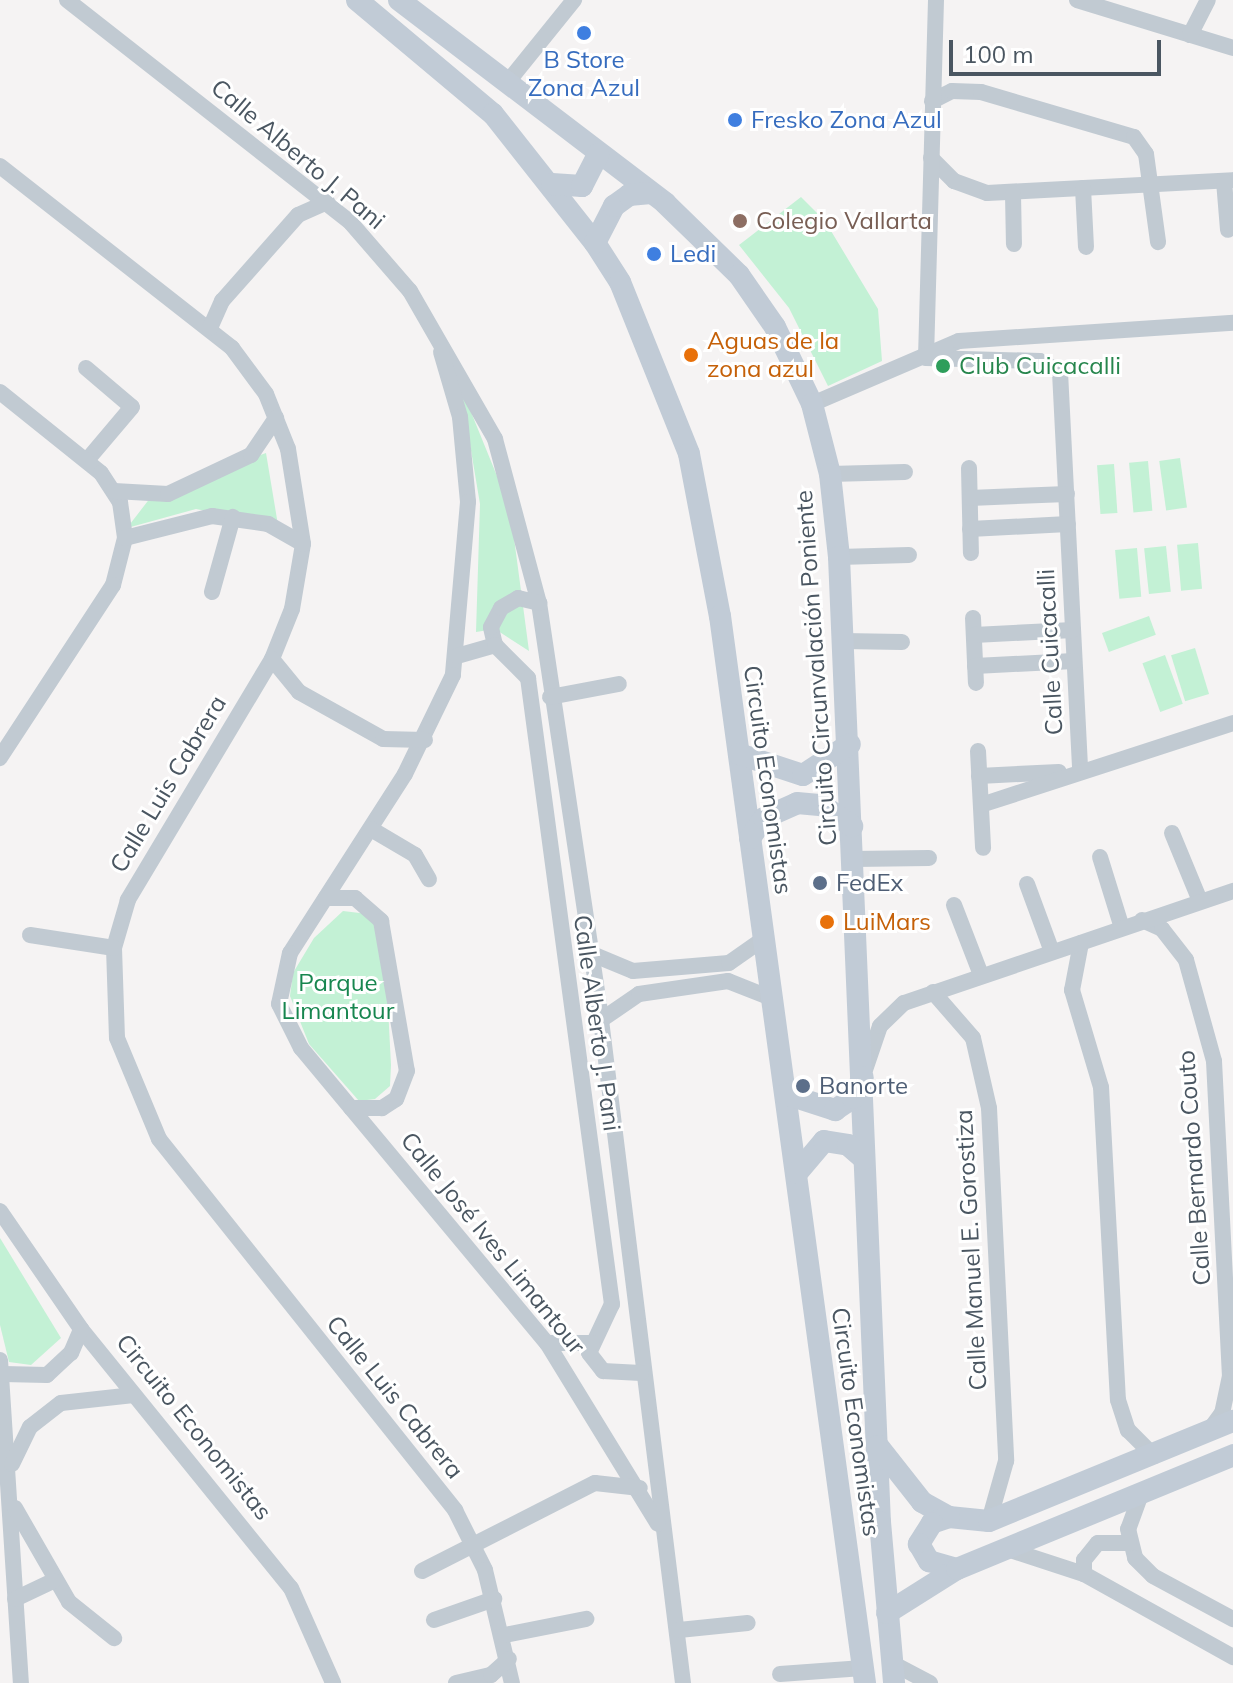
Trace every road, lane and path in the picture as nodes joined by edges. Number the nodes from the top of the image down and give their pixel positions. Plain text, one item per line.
1 (67, 0) edge
2 (357, 0) edge
3 (399, 0) edge
4 (574, 0) edge
5 (936, 0) edge
6 (1077, 0) edge
7 (1208, 0) edge
8 (1190, 35) junction
9 (1233, 48) edge
10 (507, 83) junction
11 (932, 101) junction
12 (598, 154) junction
13 (931, 158) junction
14 (0, 166) edge
15 (1228, 180) edge
16 (1152, 182) junction
17 (552, 184) junction
18 (1083, 188) junction
19 (651, 193) junction
20 (1013, 194) junction
21 (327, 202) junction
22 (1228, 230) dead end
23 (1158, 242) dead end
24 (595, 243) junction
25 (1014, 244) dead end
26 (1086, 247) dead end
27 (1233, 323) edge
28 (210, 328) junction
29 (434, 328) junction
30 (1050, 336) junction
31 (926, 358) junction
32 (86, 368) dead end
33 (1056, 368) junction
34 (0, 392) edge
35 (812, 404) junction
36 (276, 418) junction
37 (88, 459) junction
38 (969, 468) dead end
39 (905, 472) dead end
40 (830, 474) junction
41 (114, 491) junction
42 (1067, 494) junction
43 (970, 498) junction
44 (233, 517) junction
45 (1068, 524) junction
46 (970, 529) junction
47 (125, 538) junction
48 (303, 544) junction
49 (971, 553) dead end
50 (909, 555) dead end
51 (839, 557) junction
52 (212, 592) dead end
53 (539, 603) junction
54 (1073, 630) junction
55 (843, 641) junction
56 (902, 642) dead end
57 (495, 645) junction
58 (457, 656) junction
59 (272, 659) junction
60 (1074, 661) junction
61 (975, 666) junction
62 (976, 683) dead end
63 (619, 684) dead end
64 (550, 697) junction
65 (1233, 723) edge
66 (425, 740) junction
67 (850, 744) junction
68 (978, 751) dead end
69 (739, 754) junction
70 (0, 758) edge
71 (1080, 771) junction
72 (979, 776) junction
73 (981, 805) junction
74 (852, 826) junction
75 (371, 829) junction
76 (1172, 833) dead end
77 (750, 838) junction
78 (983, 848) dead end
79 (1100, 857) dead end
80 (929, 858) dead end
81 (854, 859) junction
82 (429, 879) dead end
83 (1027, 884) dead end
84 (1233, 891) edge
85 (326, 898) junction
86 (1200, 901) junction
87 (954, 905) dead end
88 (1142, 920) junction
89 (1122, 928) junction
90 (30, 935) dead end
91 (762, 940) junction
92 (1081, 943) junction
93 (114, 948) junction
94 (1052, 952) junction
95 (592, 954) junction
96 (981, 975) junction
97 (933, 992) junction
98 (771, 998) junction
99 (601, 1020) junction
100 (863, 1075) junction
101 (786, 1094) junction
102 (351, 1108) junction
103 (864, 1159) junction
104 (797, 1173) junction
105 (0, 1211) edge
106 (81, 1329) junction
107 (547, 1343) junction
108 (592, 1343) junction
109 (2, 1367) edge
110 (641, 1373) junction
111 (134, 1395) junction
112 (1233, 1421) edge
113 (1208, 1432) junction
114 (876, 1444) junction
115 (1154, 1456) junction
116 (1231, 1457) edge
117 (11, 1465) junction
118 (640, 1488) junction
119 (1141, 1494) junction
120 (6, 1511) edge
121 (949, 1517) junction
122 (989, 1521) junction
123 (664, 1537) junction
124 (474, 1542) junction
125 (1129, 1543) junction
126 (1007, 1549) junction
127 (957, 1569) junction
128 (422, 1571) dead end
129 (1084, 1574) junction
130 (53, 1581) junction
131 (15, 1599) junction
132 (494, 1599) junction
133 (887, 1613) junction
134 (586, 1619) dead end
135 (1233, 1619) edge
136 (434, 1620) dead end
137 (748, 1623) dead end
138 (679, 1630) junction
139 (505, 1635) junction
140 (114, 1638) dead end
141 (1233, 1657) edge
142 (509, 1659) junction
143 (893, 1673) edge
144 (780, 1674) dead end
145 (864, 1676) edge
146 (335, 1679) edge
147 (21, 1683) edge
148 (456, 1683) edge
149 (512, 1683) edge
150 (683, 1683) edge
151 (930, 1683) edge

1 - 21 street, Calle Alberto J. Pani
2 - 17 main road, Circuito Economistas
3 - 10 main road, Circuito Circunvalación Poniente
4 - 10 street
5 - 11 street
6 - 8 street
7 - 8 street
8 - 9 street
10 - 12 main road, Circuito Circunvalación Poniente
11 - 13 street
11 - 16 street
12 - 17 main road
12 - 19 main road, Circuito Circunvalación Poniente
13 - 20 street
13 - 31 street
14 - 28 street, Calle Luis Cabrera
15 - 16 street
15 - 22 street
16 - 18 street
16 - 23 street
17 - 24 main road, Circuito Economistas
18 - 20 street
18 - 26 street
19 - 24 main road
19 - 35 main road, Circuito Circunvalación Poniente
20 - 25 street
21 - 28 street
21 - 29 street, Calle Alberto J. Pani
24 - 69 main road, Circuito Economistas
27 - 30 street
28 - 36 street, Calle Luis Cabrera
29 - 53 street, Calle Alberto J. Pani
29 - 58 street, Calle José Ives Limantour
30 - 31 street
30 - 33 street, Calle Cuicacalli
31 - 33 street
31 - 35 street
32 - 37 street
33 - 42 street, Calle Cuicacalli
34 - 37 street
35 - 40 main road, Circuito Circunvalación Poniente
36 - 41 street
36 - 48 street, Calle Luis Cabrera
37 - 41 street
38 - 43 street
39 - 40 street
40 - 51 main road, Circuito Circunvalación Poniente
41 - 47 street
42 - 43 street
42 - 45 street, Calle Cuicacalli
43 - 46 street
44 - 47 street
44 - 48 street
44 - 52 street
45 - 46 street
45 - 54 street, Calle Cuicacalli
46 - 49 street
47 - 70 street
48 - 59 street, Calle Luis Cabrera
50 - 51 street
51 - 55 main road, Circuito Circunvalación Poniente
53 - 57 street
53 - 64 street, Calle Alberto J. Pani
54 - 60 street, Calle Cuicacalli
54 - 61 street
55 - 56 street
55 - 67 main road, Circuito Circunvalación Poniente
57 - 58 street
57 - 108 street, Calle Alberto J. Pani
58 - 66 street, Calle José Ives Limantour
59 - 66 street
59 - 93 street, Calle Luis Cabrera
60 - 61 street
60 - 71 street, Calle Cuicacalli
61 - 62 street
63 - 64 street
64 - 95 street, Calle Alberto J. Pani
65 - 71 street
66 - 75 street, Calle José Ives Limantour
67 - 69 main road
67 - 74 main road, Circuito Circunvalación Poniente
68 - 72 street
69 - 77 main road, Circuito Economistas
71 - 72 street
71 - 73 street
72 - 73 street
73 - 78 street
74 - 77 main road
74 - 81 main road, Circuito Circunvalación Poniente
75 - 82 street
75 - 85 street, Calle José Ives Limantour
76 - 86 street
77 - 91 main road, Circuito Economistas
79 - 89 street
80 - 81 street
81 - 100 main road, Circuito Circunvalación Poniente
83 - 94 street
84 - 86 street
85 - 102 street, Calle José Ives Limantour
85 - 102 street, Calle José Ives Limantour
86 - 88 street
87 - 96 street
88 - 89 street
88 - 113 street, Calle Bernardo Couto
89 - 92 street
90 - 93 street
91 - 95 street
91 - 98 main road, Circuito Economistas
92 - 94 street
92 - 115 street
93 - 124 street, Calle Luis Cabrera
94 - 96 street
95 - 99 street, Calle Alberto J. Pani
96 - 97 street
97 - 100 street
97 - 122 street, Calle Manuel E. Gorostiza
98 - 99 street
98 - 101 main road, Circuito Economistas
99 - 110 street, Calle Alberto J. Pani
100 - 101 main road
100 - 103 main road, Circuito Circunvalación Poniente
101 - 104 main road, Circuito Economistas
102 - 107 street, Calle José Ives Limantour
103 - 104 main road
103 - 114 main road, Circuito Circunvalación Poniente
104 - 145 main road, Circuito Economistas
105 - 106 street, Circuito Economistas
106 - 109 street
106 - 111 street, Circuito Economistas
107 - 108 street
107 - 118 street, Calle José Ives Limantour
108 - 110 street
109 - 117 street
110 - 123 street, Calle Alberto J. Pani
111 - 117 street
111 - 146 street, Circuito Economistas
112 - 113 main road
113 - 115 main road
114 - 121 main road
114 - 133 main road, Circuito Circunvalación Poniente
115 - 122 main road
116 - 119 main road
117 - 120 street
118 - 123 street, Calle José Ives Limantour
118 - 124 street
119 - 125 street
119 - 126 main road
120 - 130 street
120 - 131 street
121 - 122 main road
121 - 127 main road
123 - 138 street, Calle Alberto J. Pani
124 - 128 street
124 - 132 street, Calle Luis Cabrera
125 - 129 street
125 - 135 street
126 - 127 main road
126 - 129 street
127 - 133 main road
129 - 141 street
130 - 131 street
130 - 140 street
131 - 147 street
132 - 136 street
132 - 139 street, Calle Luis Cabrera
133 - 143 main road, Circuito Circunvalación Poniente
134 - 139 street
137 - 138 street
138 - 150 street, Calle Alberto J. Pani
139 - 142 street, Calle Luis Cabrera
142 - 148 street
142 - 149 street, Calle Luis Cabrera
143 - 151 street
144 - 145 street

